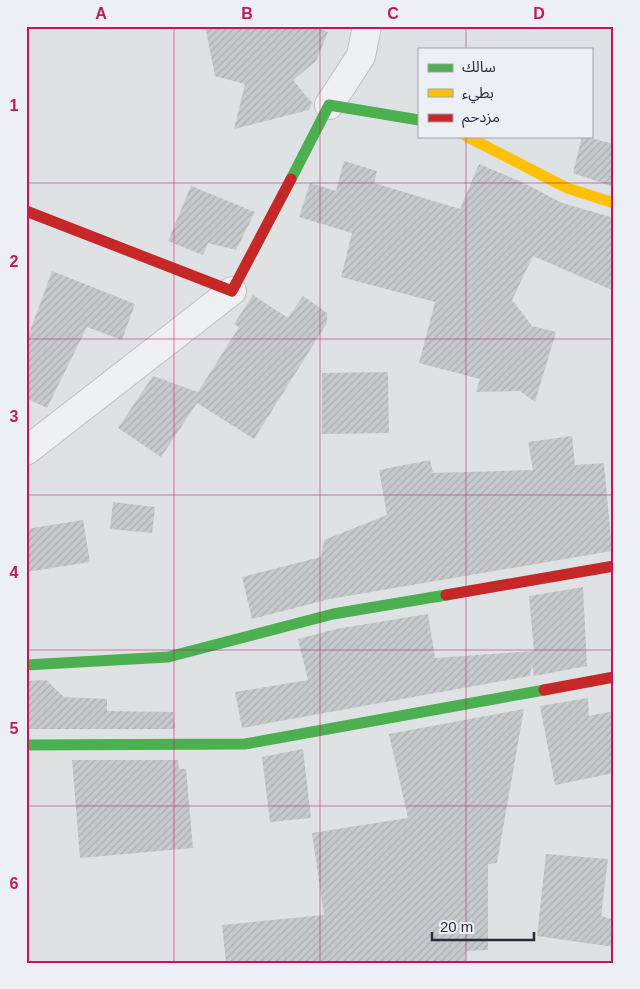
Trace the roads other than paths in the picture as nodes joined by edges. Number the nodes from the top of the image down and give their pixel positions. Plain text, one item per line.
1 (367, 26) edge
2 (329, 105) junction
3 (418, 120) edge
4 (470, 138) edge
5 (614, 203) edge
6 (26, 211) edge
7 (232, 291) junction
8 (26, 451) edge
9 (614, 566) edge
10 (26, 665) edge
11 (614, 677) edge
12 (26, 745) edge

1 - 2 street
2 - 3 street
2 - 7 street
4 - 5 street
6 - 7 street
7 - 8 street
9 - 10 street
11 - 12 street

